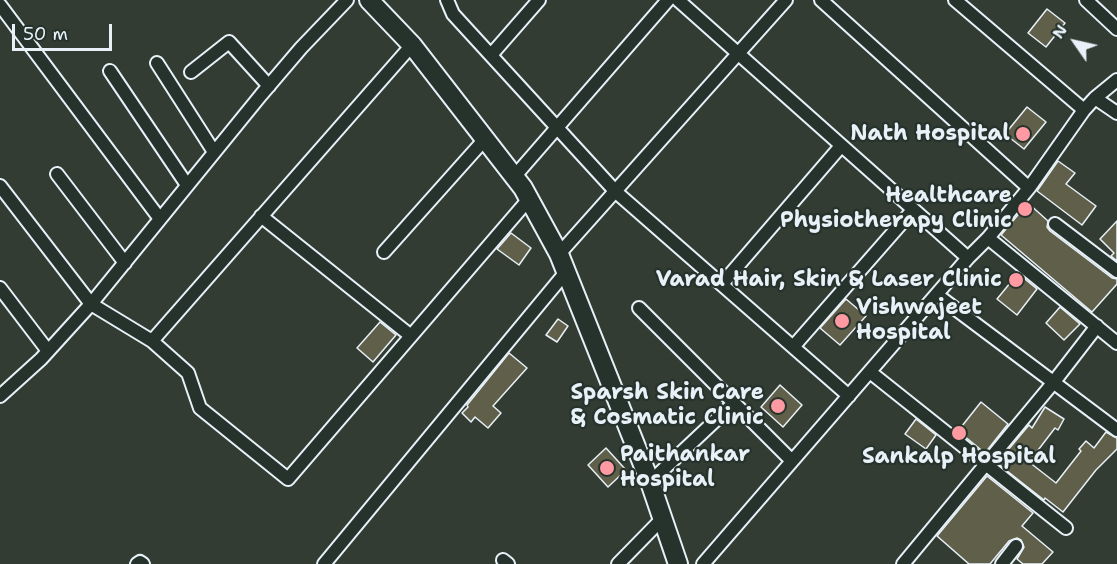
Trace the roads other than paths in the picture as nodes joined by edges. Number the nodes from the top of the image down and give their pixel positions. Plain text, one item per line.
1 (346, 0) edge
2 (369, 0) edge
3 (447, 0) edge
4 (539, 0) edge
5 (668, 0) edge
6 (678, 0) edge
7 (786, 0) edge
8 (821, 0) edge
9 (955, 0) edge
10 (1086, 0) edge
11 (0, 5) edge
12 (1117, 29) edge
13 (412, 45) junction
14 (491, 55) junction
15 (738, 55) junction
16 (156, 63) dead end
17 (110, 71) dead end
18 (191, 72) dead end
19 (1117, 80) edge
20 (269, 86) junction
21 (1095, 98) junction
22 (1084, 110) junction
23 (1117, 113) edge
24 (557, 127) junction
25 (485, 139) junction
26 (842, 146) junction
27 (214, 152) junction
28 (57, 174) dead end
29 (514, 177) junction
30 (188, 185) junction
31 (0, 186) edge
32 (1029, 188) junction
33 (616, 192) junction
34 (529, 199) junction
35 (913, 210) junction
36 (261, 216) junction
37 (160, 219) junction
38 (1055, 224) dead end
39 (988, 238) junction
40 (384, 252) dead end
41 (559, 254) junction
42 (968, 258) junction
43 (125, 263) junction
44 (1117, 271) edge
45 (566, 272) junction
46 (722, 284) junction
47 (0, 288) edge
48 (937, 295) junction
49 (91, 304) junction
50 (639, 308) dead end
51 (1097, 326) junction
52 (411, 336) junction
53 (152, 341) junction
54 (1117, 343) edge
55 (794, 347) junction
56 (48, 351) junction
57 (870, 372) junction
58 (1053, 382) junction
59 (2, 391) edge
60 (849, 396) junction
61 (734, 403) junction
62 (1117, 430) edge
63 (792, 461) junction
64 (986, 464) junction
65 (650, 482) junction
66 (663, 519) junction
67 (1066, 528) dead end
68 (1016, 546) dead end
69 (137, 564) edge
70 (143, 564) edge
71 (324, 564) edge
72 (618, 564) edge
73 (678, 564) edge
74 (703, 564) edge
75 (903, 564) edge
76 (1002, 564) edge

1 - 20 street
2 - 13 street
3 - 14 street
4 - 14 street
5 - 24 street
6 - 15 street
7 - 15 street
8 - 32 street
9 - 22 street
10 - 12 street
11 - 37 street
13 - 25 street
13 - 36 street
14 - 24 street
15 - 26 street
15 - 33 street
16 - 27 street
17 - 30 street
18 - 20 street
19 - 21 street
20 - 27 street
21 - 22 street
21 - 23 street
22 - 32 street
24 - 29 street
24 - 33 street
25 - 29 street
25 - 40 street
26 - 35 street
26 - 46 street
27 - 30 street
28 - 43 street
29 - 34 street
30 - 37 street
31 - 49 street
32 - 39 street
33 - 41 street
33 - 46 street
34 - 41 street
34 - 52 street
35 - 42 street
35 - 55 street
36 - 52 street
36 - 53 street
37 - 43 street
38 - 44 street
39 - 42 street
39 - 51 street
41 - 45 street
42 - 48 street
43 - 49 street
45 - 65 street
45 - 71 street
46 - 55 street
47 - 56 street
48 - 57 street
48 - 58 street
49 - 53 street
49 - 56 street
50 - 61 street
51 - 54 street
51 - 58 street
52 - 53 street
55 - 60 street
56 - 59 street
57 - 60 street
57 - 64 street
58 - 62 street
58 - 64 street
60 - 63 street
61 - 63 street
61 - 65 street
63 - 74 street
64 - 67 street
64 - 75 street
65 - 66 street
66 - 72 street
66 - 73 street
68 - 76 street
69 - 70 street

